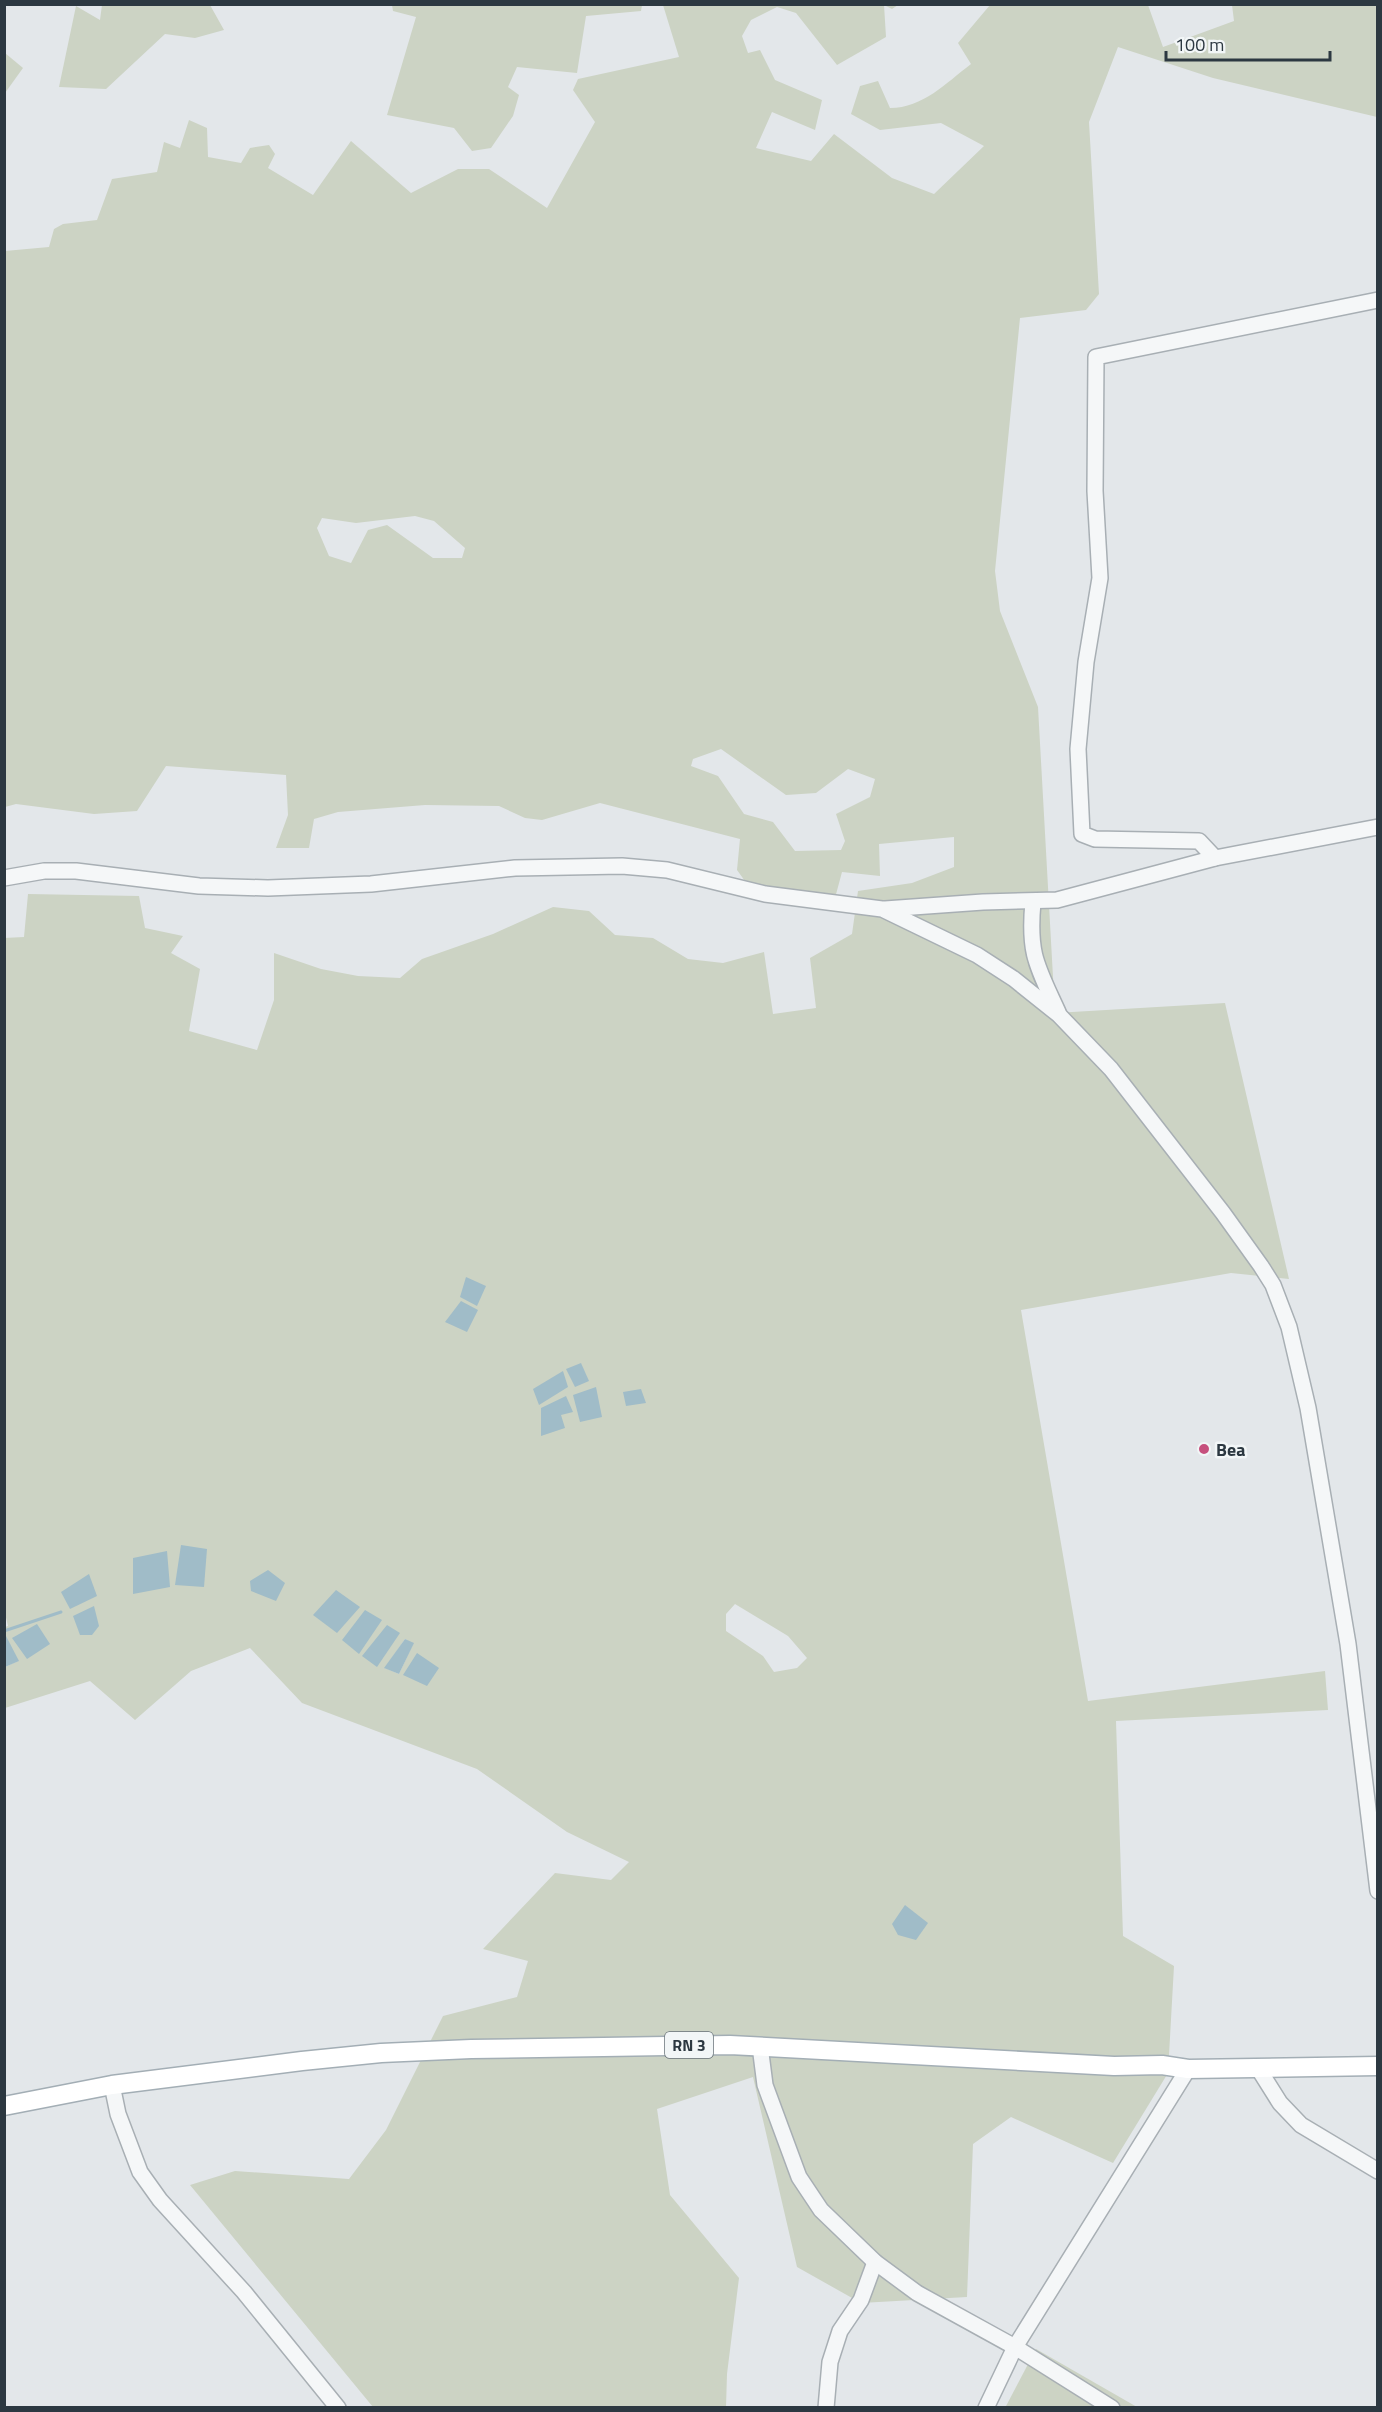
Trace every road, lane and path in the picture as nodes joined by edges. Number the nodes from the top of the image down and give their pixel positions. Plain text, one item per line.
1 (1377, 300) edge
2 (1377, 827) edge
3 (1215, 858) junction
4 (4, 878) edge
5 (1033, 902) junction
6 (882, 909) junction
7 (1059, 1015) junction
8 (1377, 1891) edge
9 (760, 2046) junction
10 (1376, 2063) edge
11 (1188, 2068) junction
12 (1258, 2068) junction
13 (112, 2085) junction
14 (4, 2106) edge
15 (1377, 2171) edge
16 (875, 2262) junction
17 (1015, 2347) junction
18 (338, 2408) edge
19 (826, 2408) edge
20 (986, 2408) edge
21 (1112, 2408) edge

1 - 3 street
2 - 3 street
3 - 5 street
4 - 6 street
5 - 6 street
5 - 7 street
6 - 7 street
7 - 8 street
9 - 11 main road, RN 3
9 - 13 main road, RN 3
9 - 16 street
10 - 12 main road, RN 3
11 - 12 main road, RN 3
11 - 17 street
12 - 15 street
13 - 14 main road, RN 3
13 - 18 street
16 - 17 street
16 - 19 street
17 - 20 street
17 - 21 street

